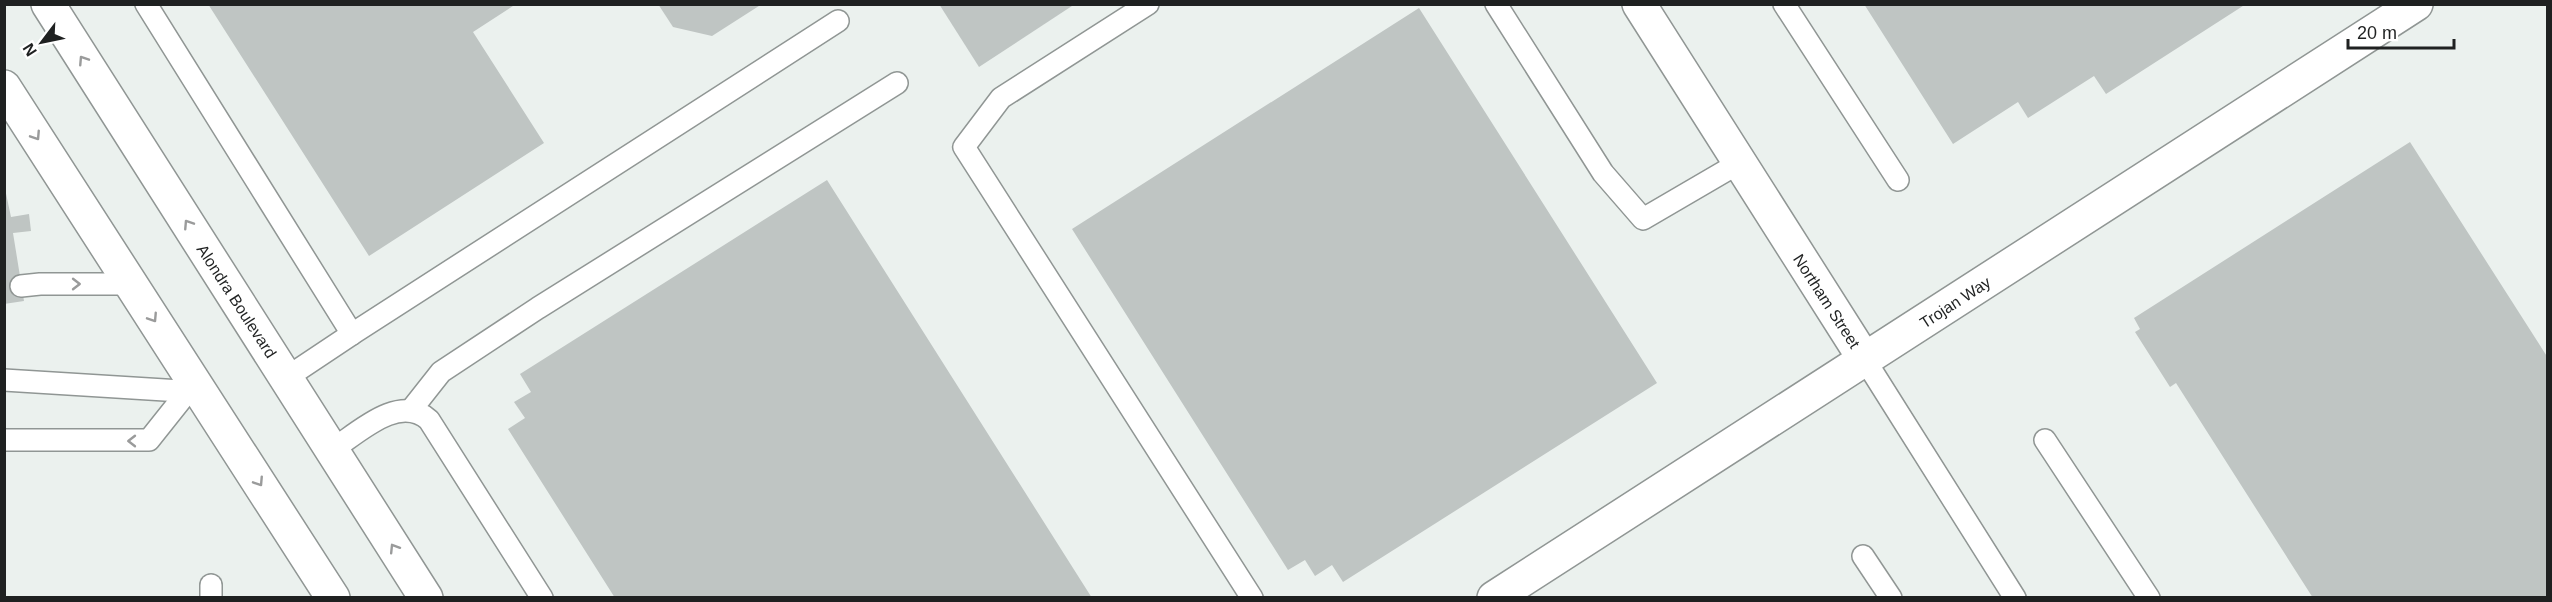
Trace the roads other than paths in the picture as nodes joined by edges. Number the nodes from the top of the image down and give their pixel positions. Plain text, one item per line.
1 (146, 4) edge
2 (1148, 4) edge
3 (1496, 4) edge
4 (1639, 4) edge
5 (1784, 4) edge
6 (2416, 4) edge
7 (54, 6) edge
8 (838, 21) dead end
9 (897, 83) dead end
10 (4, 87) edge
11 (1739, 163) junction
12 (1898, 180) dead end
13 (131, 284) junction
14 (21, 286) dead end
15 (352, 334) junction
16 (1865, 360) junction
17 (286, 378) junction
18 (4, 380) edge
19 (194, 392) junction
20 (411, 410) junction
21 (4, 440) edge
22 (2045, 440) dead end
23 (332, 450) junction
24 (1863, 556) dead end
25 (333, 597) edge
26 (426, 597) edge
27 (542, 597) edge
28 (1252, 597) edge
29 (1494, 597) edge
30 (1891, 597) edge
31 (2014, 597) edge
32 (2149, 597) edge

1 - 15 lane
2 - 28 lane
3 - 11 lane
4 - 11 street, Northam Street
5 - 12 lane
6 - 16 street, Trojan Way
17 -> 7 street, Alondra Boulevard
8 - 15 lane
9 - 20 lane
10 -> 13 street
11 - 16 street, Northam Street
14 -> 13 lane
13 -> 19 street
15 - 17 lane
16 - 29 street, Trojan Way
16 - 31 lane, Northam Street
17 - 23 street, Alondra Boulevard
18 - 19 lane
19 -> 21 lane
19 -> 25 street
20 - 23 lane
20 - 27 lane
22 - 32 lane
26 -> 23 street, Alondra Boulevard
24 - 30 lane

